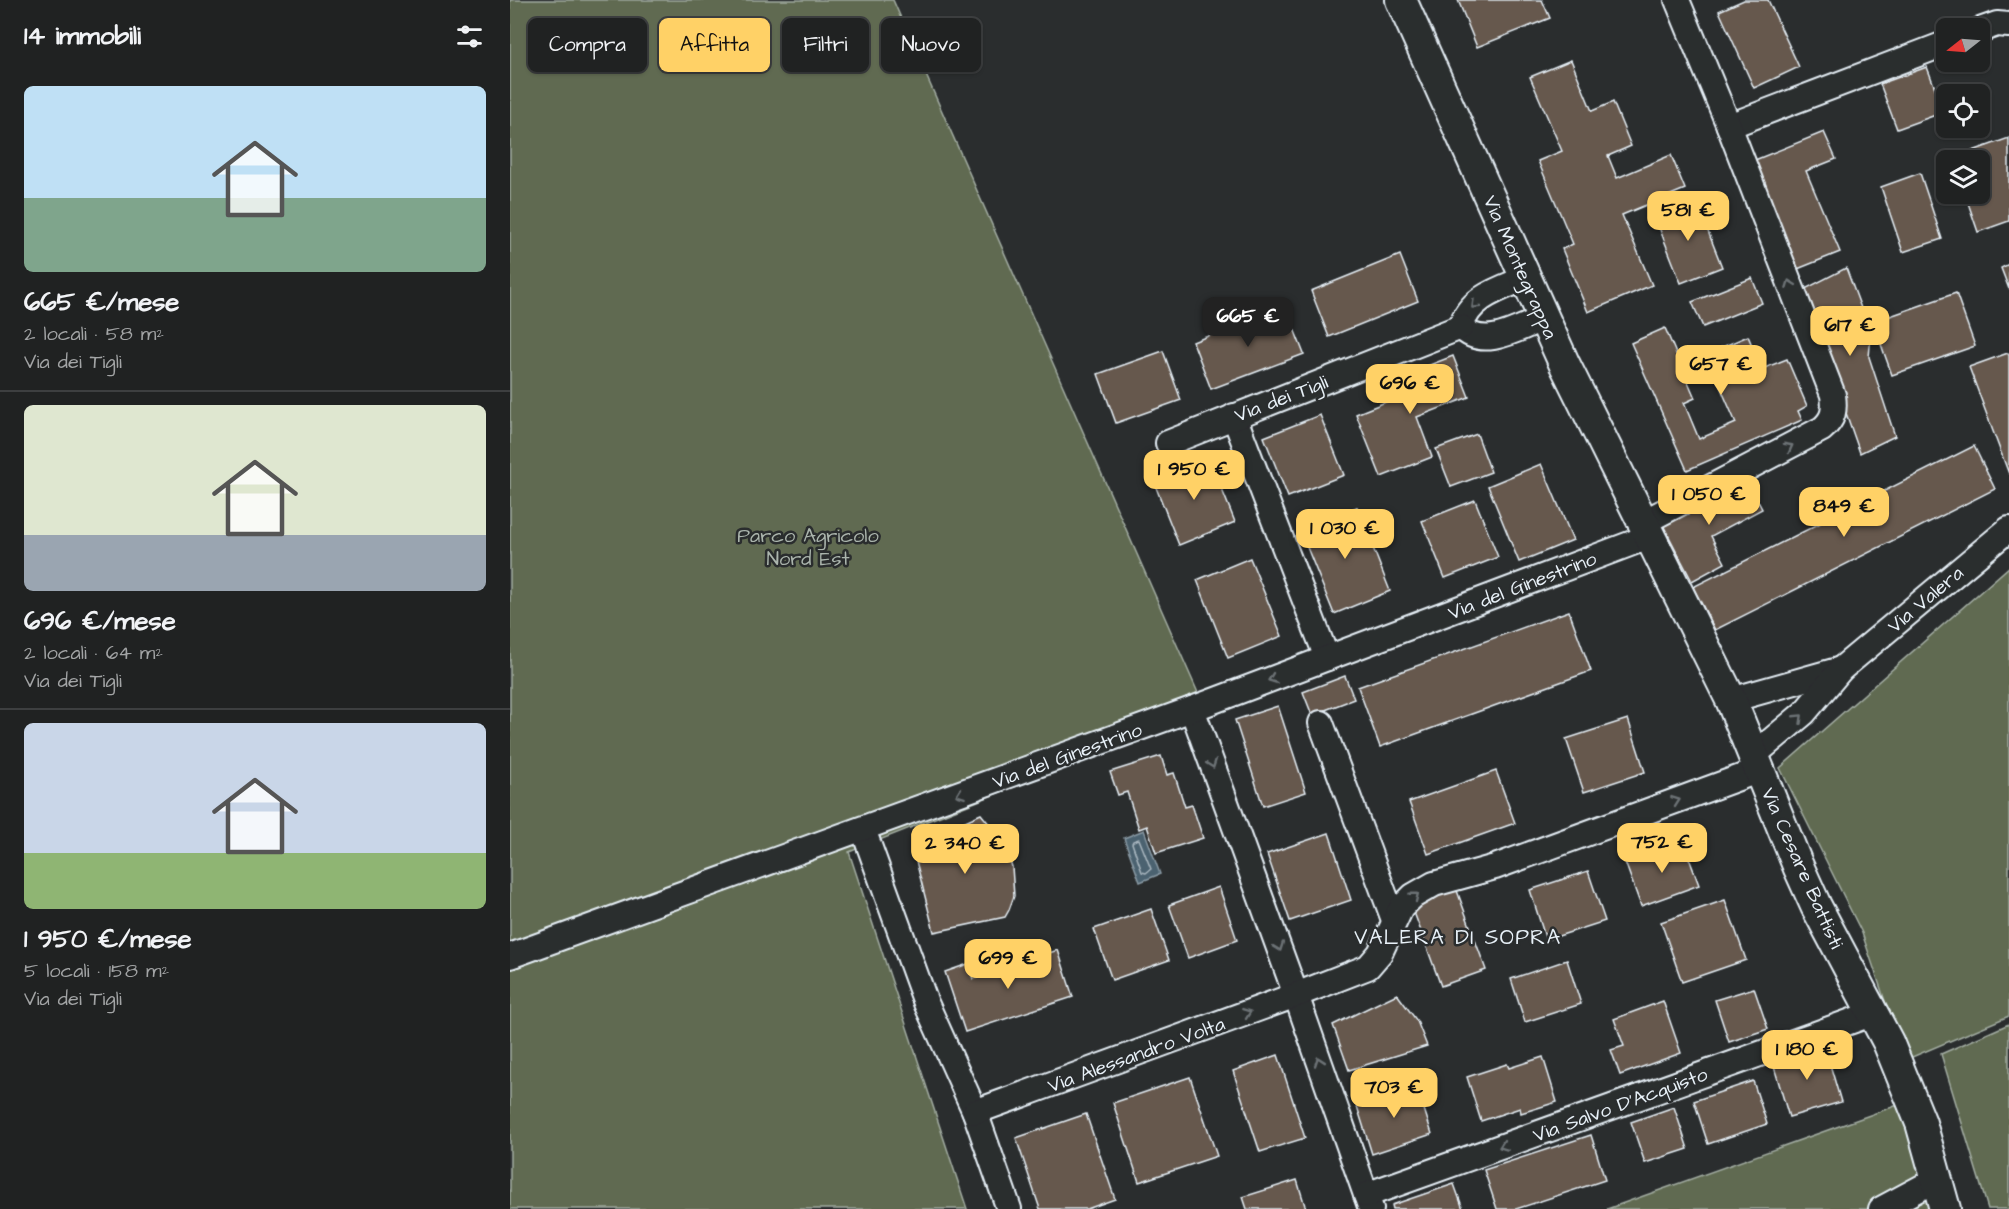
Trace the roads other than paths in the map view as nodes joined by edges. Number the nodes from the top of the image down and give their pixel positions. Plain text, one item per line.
1 (1401, 0) edge
2 (1677, 0) edge
3 (2009, 25) edge
4 (1990, 26) edge
5 (1936, 47) edge
6 (1729, 126) junction
7 (1526, 278) junction
8 (1544, 318) junction
9 (1461, 327) junction
10 (1234, 416) junction
11 (1168, 443) dead end
12 (2009, 529) edge
13 (1648, 530) junction
14 (1327, 658) junction
15 (1841, 669) junction
16 (1731, 700) junction
17 (1192, 709) junction
18 (1321, 723) dead end
19 (1757, 763) junction
20 (863, 829) junction
21 (1394, 920) junction
22 (510, 956) edge
23 (1296, 995) junction
24 (1874, 1013) junction
25 (975, 1112) junction
26 (1937, 1179) junction
27 (1368, 1202) edge
28 (1009, 1209) edge
29 (1881, 1209) edge
30 (1945, 1209) edge

1 - 7 street, Via Montegrappa
2 - 6 street, Via del Ginestrino
3 - 4 street
5 - 6 street
13 -> 6 street, Via del Ginestrino
7 - 8 street, Via Montegrappa
7 -> 9 street
8 - 9 street
8 - 13 street, Via Montegrappa
9 - 10 street, Via dei Tigli
10 - 11 street, Via dei Tigli
10 - 14 street
12 - 15 street, Via Valera
13 - 14 street, Via del Ginestrino
13 - 16 street, Via Cesare Battisti
14 -> 17 street, Via del Ginestrino
15 - 16 street, Via Valera
19 -> 15 street, Via Valera
16 - 19 street, Via Cesare Battisti
17 -> 20 street, Via del Ginestrino
17 -> 23 street
18 - 21 street
21 -> 19 street, Via Alessandro Volta
19 - 24 street, Via Cesare Battisti
20 - 22 street, Via del Ginestrino
20 - 25 street
21 - 23 street, Via Alessandro Volta
25 -> 23 street, Via Alessandro Volta
27 -> 23 street
24 - 26 street, Via Cesare Battisti
24 -> 27 street, Via Salvo D'Acquisto
25 - 28 street
26 - 29 street
26 - 30 street, Via Cesare Battisti

